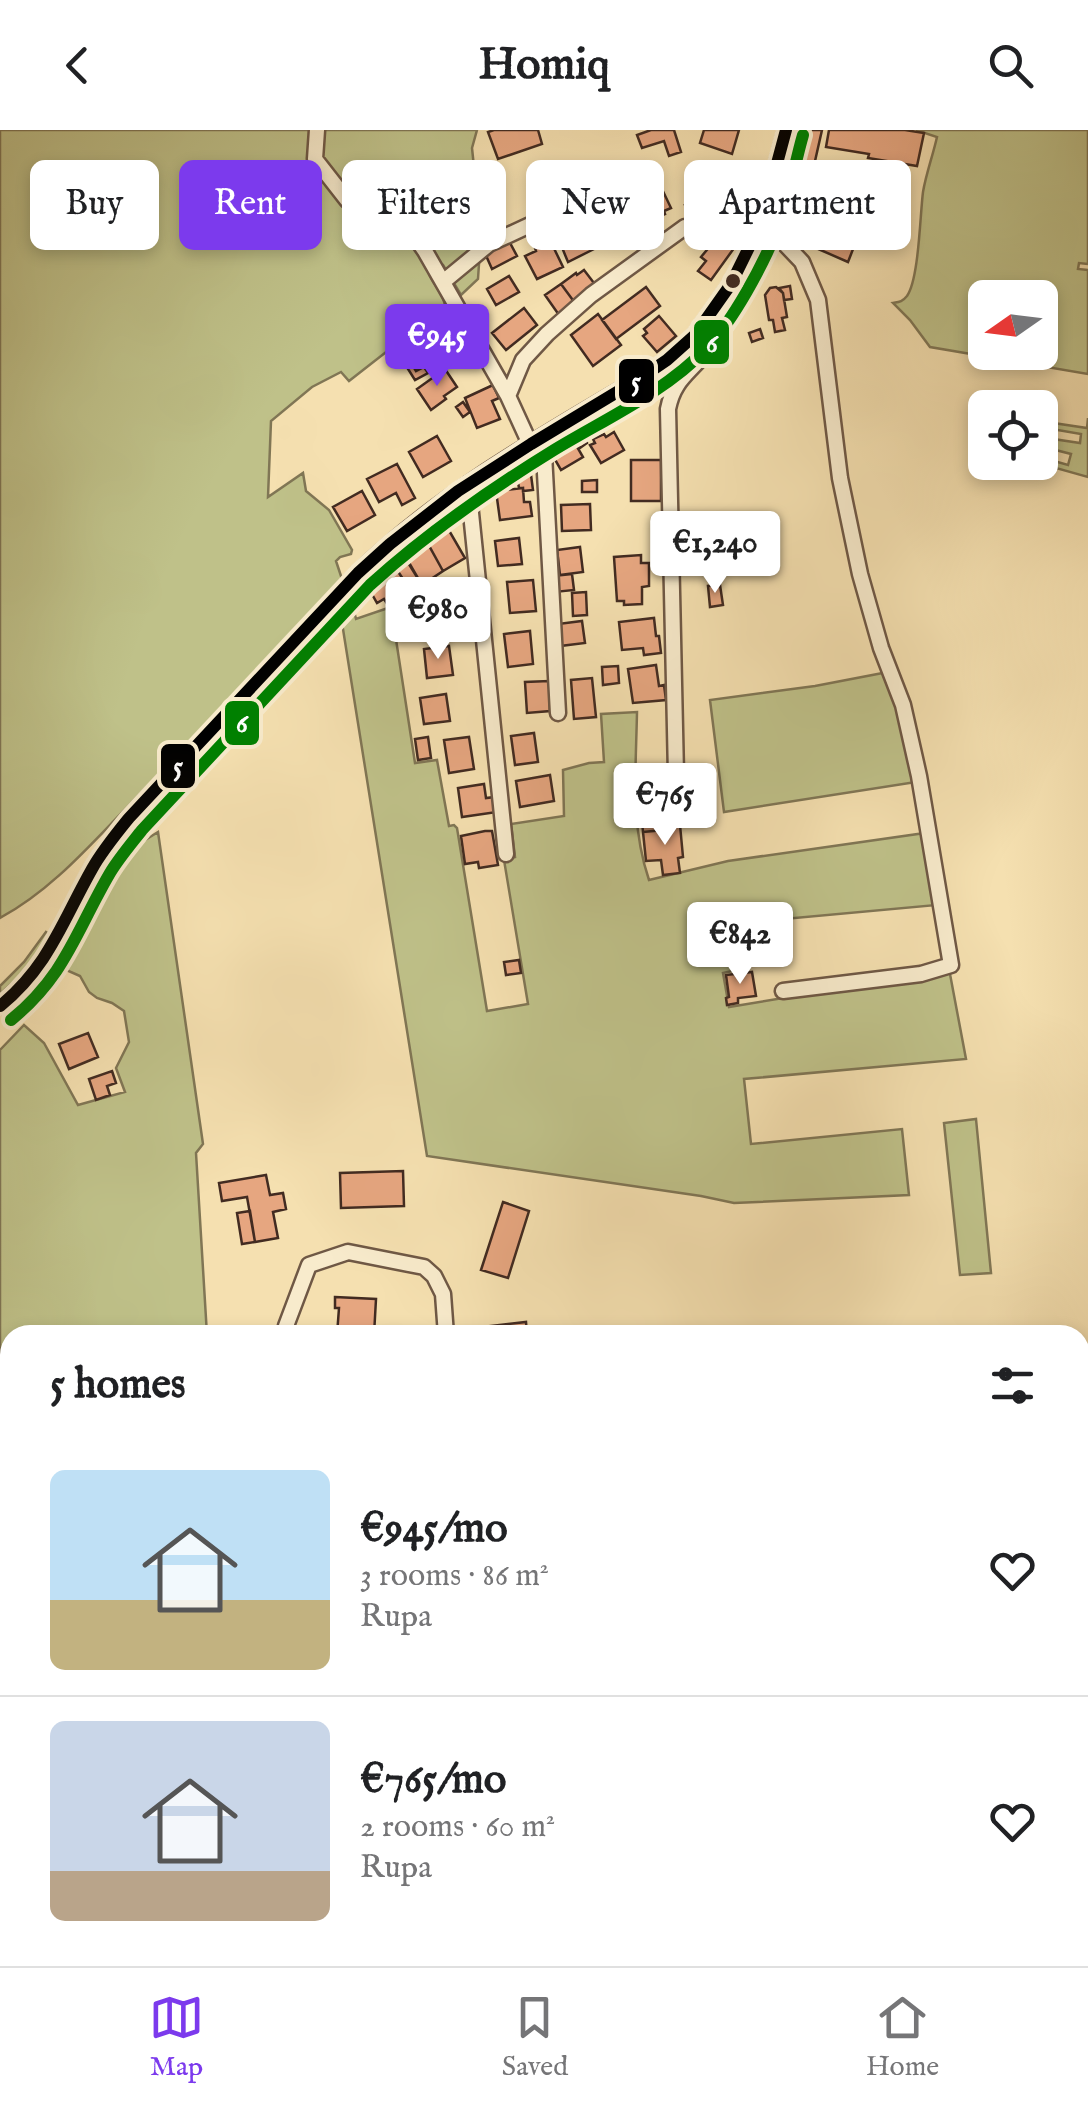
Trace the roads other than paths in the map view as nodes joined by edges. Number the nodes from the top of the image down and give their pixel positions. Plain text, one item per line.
1 (317, 130) edge
2 (786, 130) edge
3 (778, 160) edge
4 (526, 227) edge
5 (684, 228) edge
6 (747, 250) edge
7 (791, 250) edge
8 (443, 282) junction
9 (726, 294) junction
10 (508, 396) junction
11 (536, 440) junction
12 (468, 484) junction
13 (558, 713) dead end
14 (676, 775) dead end
15 (506, 854) dead end
16 (783, 991) dead end
17 (0, 1006) edge
18 (286, 1325) edge
19 (445, 1325) edge

1 - 8 street
2 - 3 street
4 - 8 street
5 - 10 street
6 - 9 street
7 - 16 street
8 - 10 street
9 - 11 street
9 - 14 street
10 - 11 street
11 - 12 street
11 - 13 street
12 - 15 street
12 - 17 street
18 - 19 street

